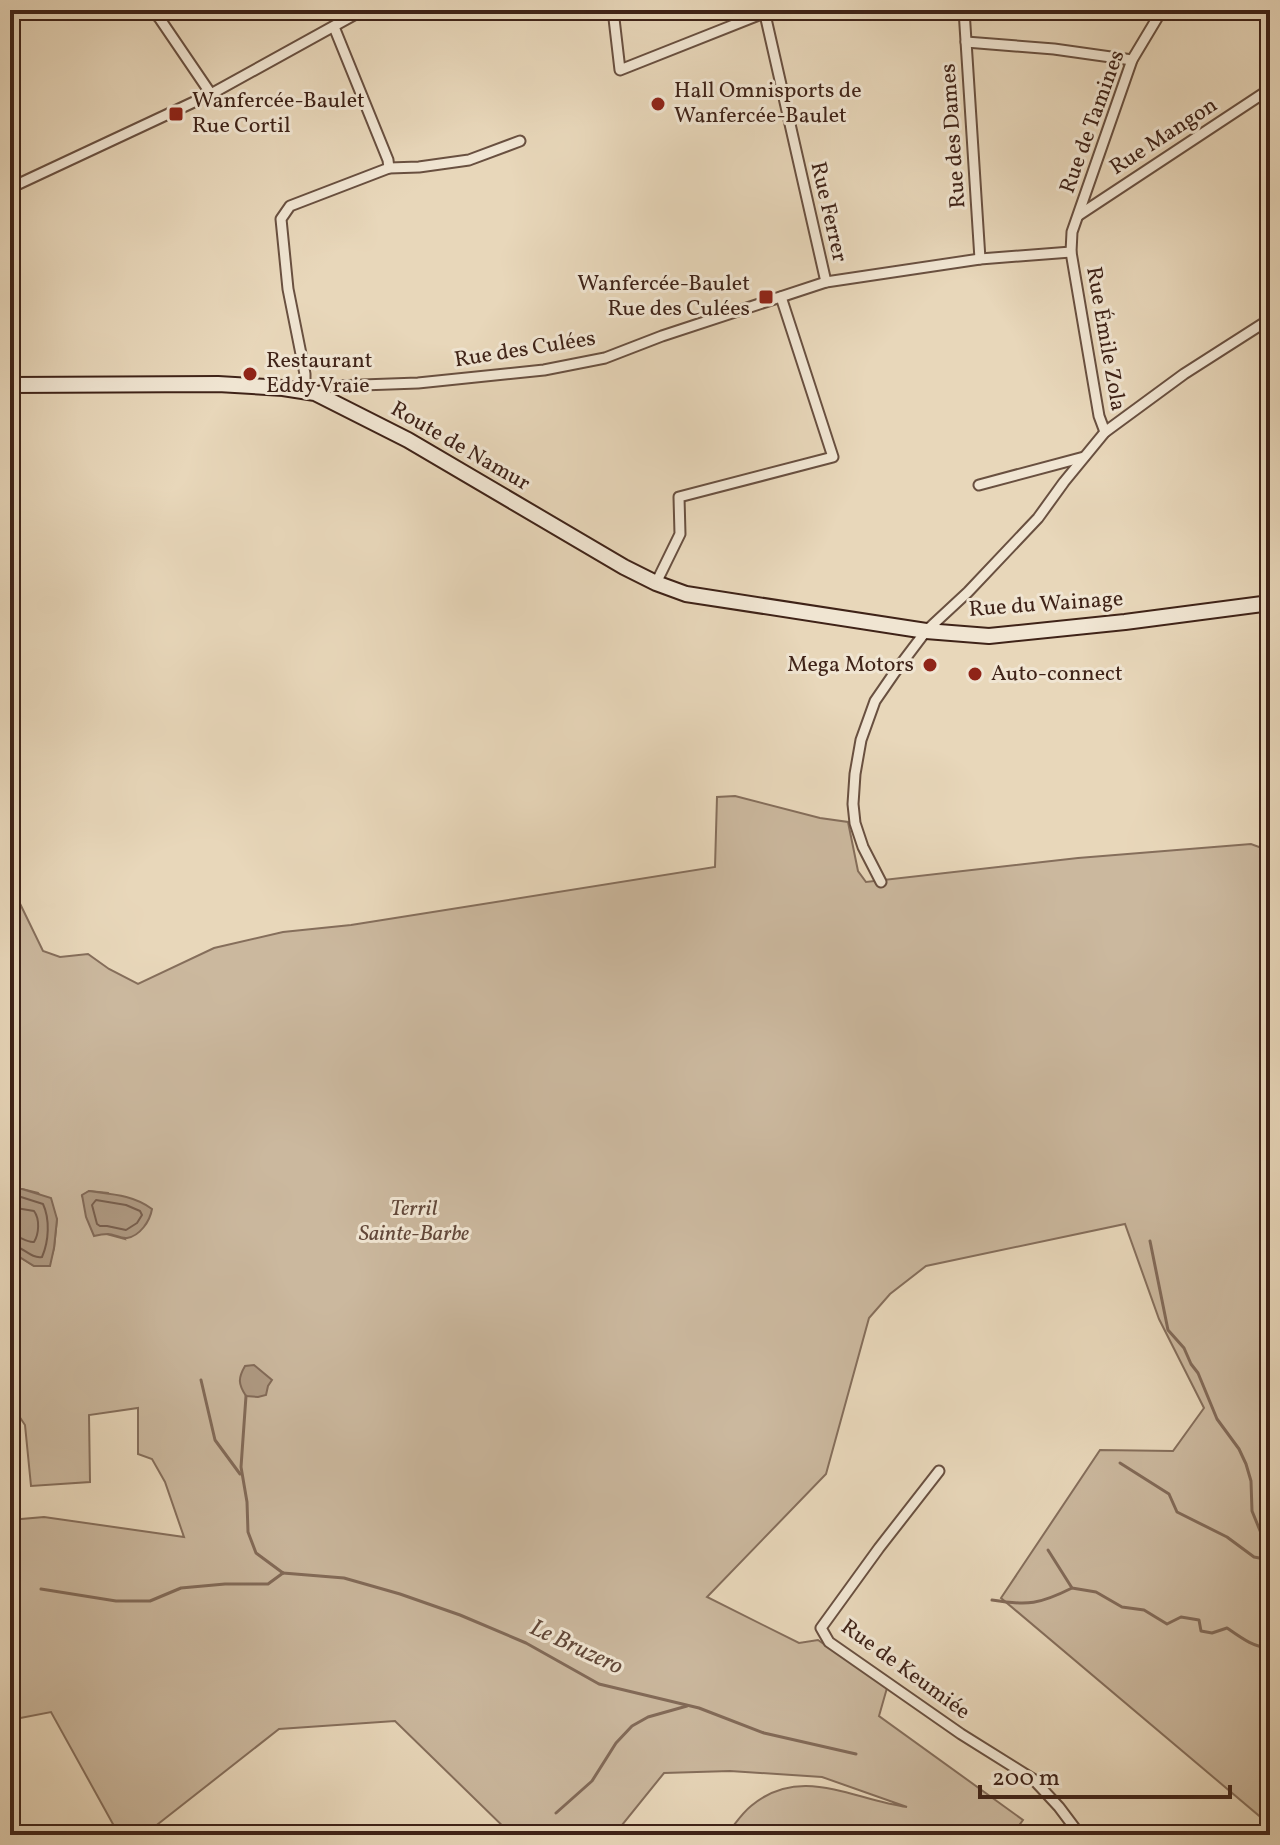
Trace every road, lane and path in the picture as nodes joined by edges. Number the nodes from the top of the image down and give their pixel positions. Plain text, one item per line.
1 (152, 10) edge
2 (363, 10) edge
3 (613, 10) edge
4 (964, 10) edge
5 (1162, 10) edge
6 (764, 12) edge
7 (334, 27) junction
8 (966, 42) junction
9 (1132, 60) junction
10 (1270, 89) edge
11 (211, 94) junction
12 (520, 141) dead end
13 (389, 168) junction
14 (10, 188) edge
15 (1079, 215) junction
16 (1071, 252) junction
17 (980, 259) junction
18 (826, 282) junction
19 (781, 297) junction
20 (1270, 319) edge
21 (13, 387) edge
22 (310, 392) junction
23 (1105, 432) junction
24 (1085, 457) junction
25 (979, 485) dead end
26 (656, 583) junction
27 (1270, 603) edge
28 (824, 616) joint
29 (926, 631) junction
30 (881, 882) dead end
31 (939, 1471) dead end
32 (1080, 1835) edge

1 - 11 street
2 - 7 street
3 - 6 street
4 - 8 street, Rue des Dames
5 - 9 street, Rue de Tamines
6 - 18 street, Rue Ferrer
7 - 11 street
7 - 13 street
8 - 9 street
8 - 17 street, Rue des Dames
9 - 15 street, Rue de Tamines
10 - 15 street, Rue Mangon
11 - 14 street
12 - 13 street
13 - 22 street
15 - 16 street, Rue de Tamines
16 - 17 street, Rue des Culées
16 - 23 street, Rue Émile Zola
17 - 18 street, Rue des Culées
18 - 19 street, Rue des Culées
19 - 22 street, Rue des Culées
19 - 26 street
20 - 23 street
21 - 22 main road, Route de Namur
22 - 26 main road, Route de Namur
23 - 24 street
24 - 25 street
24 - 29 street
26 - 28 main road, Route de Namur
27 - 29 main road, Rue du Wainage
28 - 29 main road, Rue du Wainage
29 - 30 street
31 - 32 street, Rue de Keumiée

